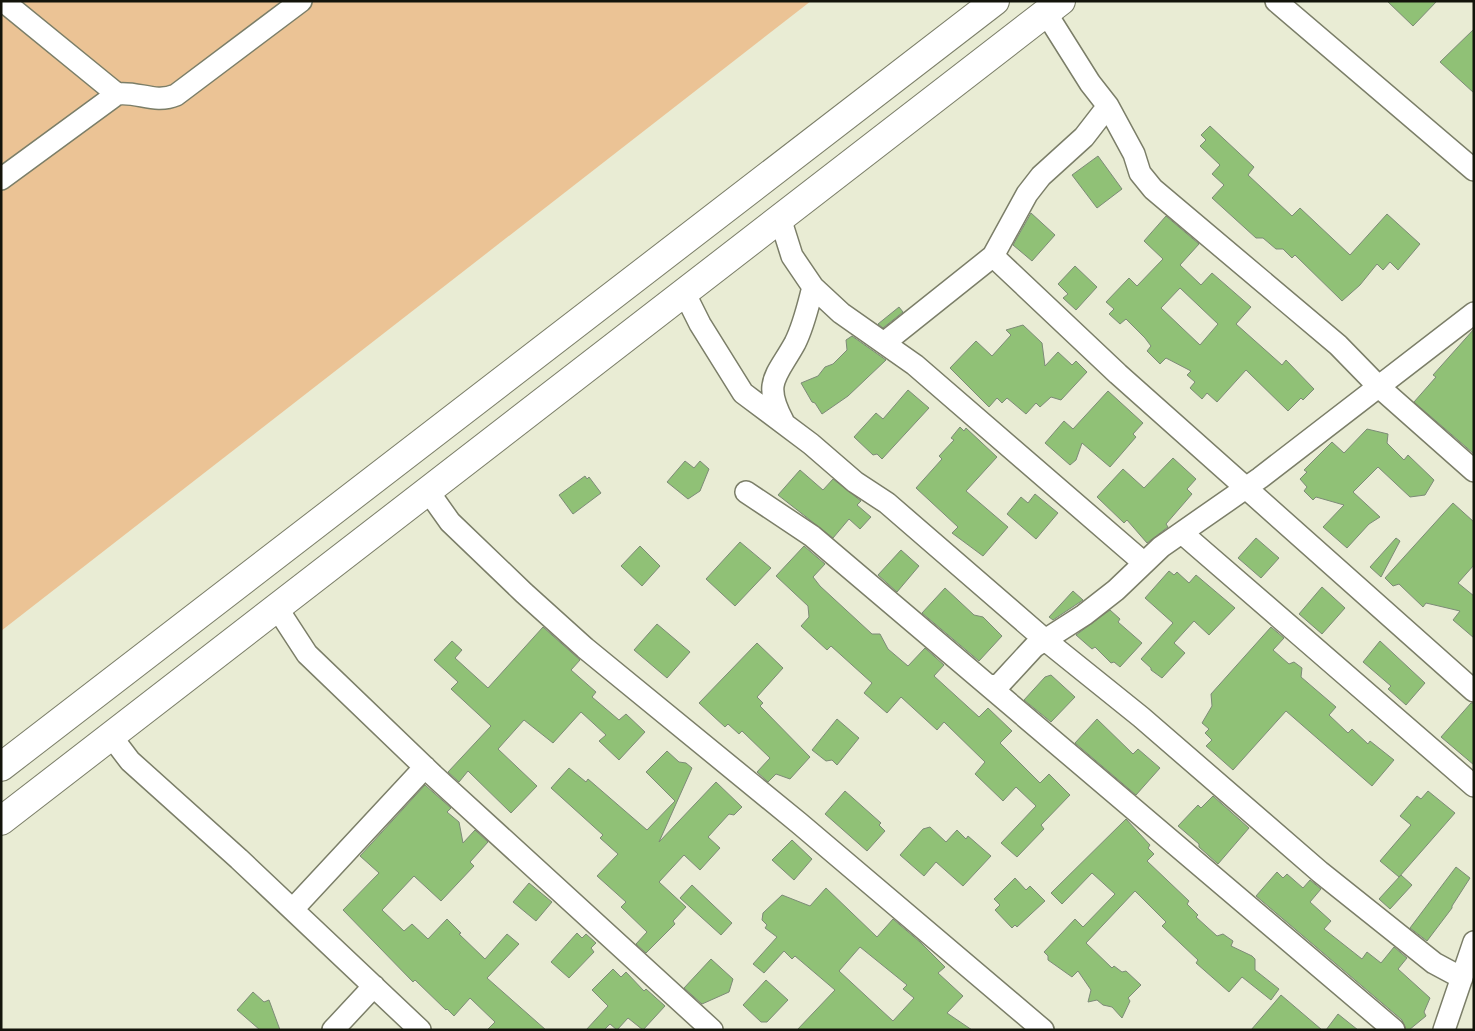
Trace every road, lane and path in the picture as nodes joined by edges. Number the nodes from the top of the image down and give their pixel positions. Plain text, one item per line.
1 (3, 1) edge
2 (301, 1) edge
3 (995, 1) edge
4 (1276, 1) edge
5 (1054, 7) edge
6 (117, 94) junction
7 (1108, 106) junction
8 (1474, 170) edge
9 (1, 179) edge
10 (780, 218) junction
11 (993, 256) junction
12 (813, 287) junction
13 (684, 292) junction
14 (1474, 313) edge
15 (884, 342) junction
16 (1378, 386) junction
17 (784, 423) junction
18 (1474, 471) edge
19 (1247, 488) junction
20 (428, 491) junction
21 (746, 492) dead end
22 (1182, 533) junction
23 (1144, 562) junction
24 (277, 608) junction
25 (1044, 639) junction
26 (988, 685) junction
27 (1474, 691) edge
28 (111, 736) junction
29 (1, 767) edge
30 (425, 767) junction
31 (1474, 786) edge
32 (1, 822) edge
33 (293, 909) junction
34 (1474, 942) edge
35 (1462, 978) junction
36 (374, 986) junction
37 (333, 1030) edge
38 (420, 1030) edge
39 (712, 1030) edge
40 (1043, 1030) edge
41 (1394, 1030) edge
42 (1444, 1030) edge

1 - 6 street
2 - 6 street
3 - 29 highway
4 - 8 street
5 - 7 street
5 - 10 highway
6 - 9 street
7 - 11 street
7 - 16 street
10 - 12 street
10 - 13 highway
11 - 15 street
11 - 19 street
12 - 15 street
12 - 17 street
13 - 17 street
13 - 20 highway
14 - 16 street
15 - 23 street
16 - 18 street
16 - 19 street
17 - 25 street
19 - 22 street
19 - 27 street
20 - 24 highway
20 - 40 street
21 - 26 street
22 - 23 street
22 - 31 street
23 - 25 street
24 - 28 highway
24 - 30 street
25 - 26 street
25 - 35 street
26 - 41 street
28 - 32 highway
28 - 33 street
30 - 33 street
30 - 39 street
33 - 36 street
34 - 35 street
35 - 42 street
36 - 37 street
36 - 38 street

